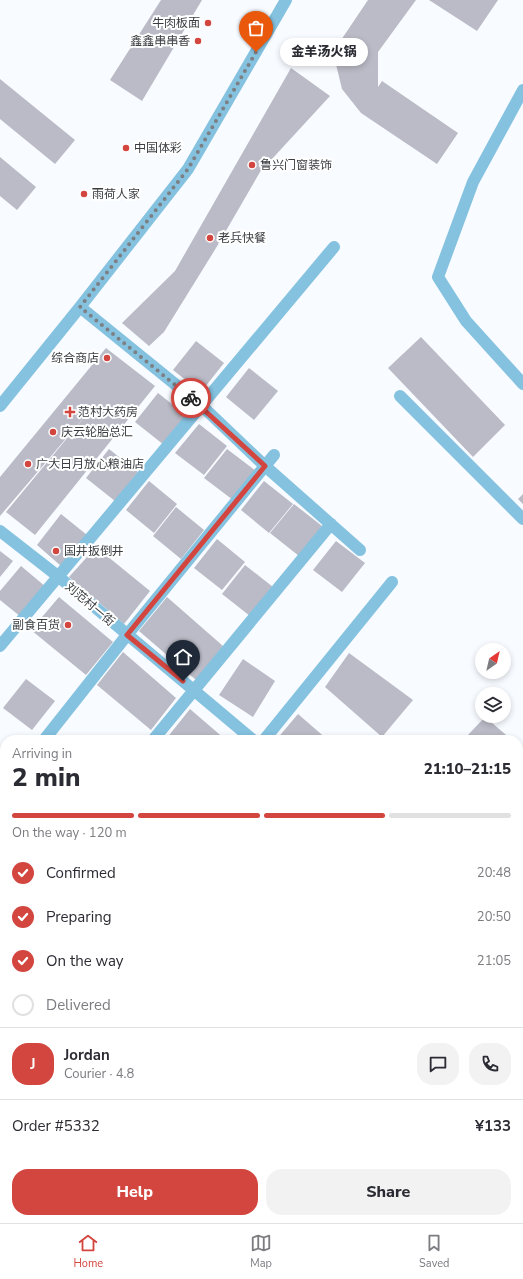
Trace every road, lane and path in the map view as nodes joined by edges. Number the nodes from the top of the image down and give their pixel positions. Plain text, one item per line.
1 (286, 0) edge
2 (523, 90) edge
3 (334, 247) dead end
4 (80, 307) junction
5 (523, 384) edge
6 (400, 396) dead end
7 (0, 406) edge
8 (202, 406) junction
9 (274, 455) dead end
10 (265, 466) junction
11 (523, 520) edge
12 (331, 524) junction
13 (0, 531) edge
14 (360, 550) dead end
15 (59, 577) junction
16 (392, 582) dead end
17 (127, 635) junction
18 (0, 646) edge
19 (194, 690) junction
20 (48, 735) edge
21 (157, 735) edge
22 (247, 735) edge
23 (268, 735) edge

1 - 4 street
2 - 5 street
3 - 8 street
4 - 7 street
4 - 8 street
6 - 11 street
8 - 10 street
8 - 15 street
9 - 10 street
10 - 12 street
10 - 17 street
12 - 14 street
12 - 19 street
13 - 15 street, 刘范村一街
15 - 17 street, 刘范村一街
15 - 18 street
16 - 23 street
17 - 19 street, 刘范村一街
17 - 20 street
19 - 21 street
19 - 22 street, 刘范村一街

